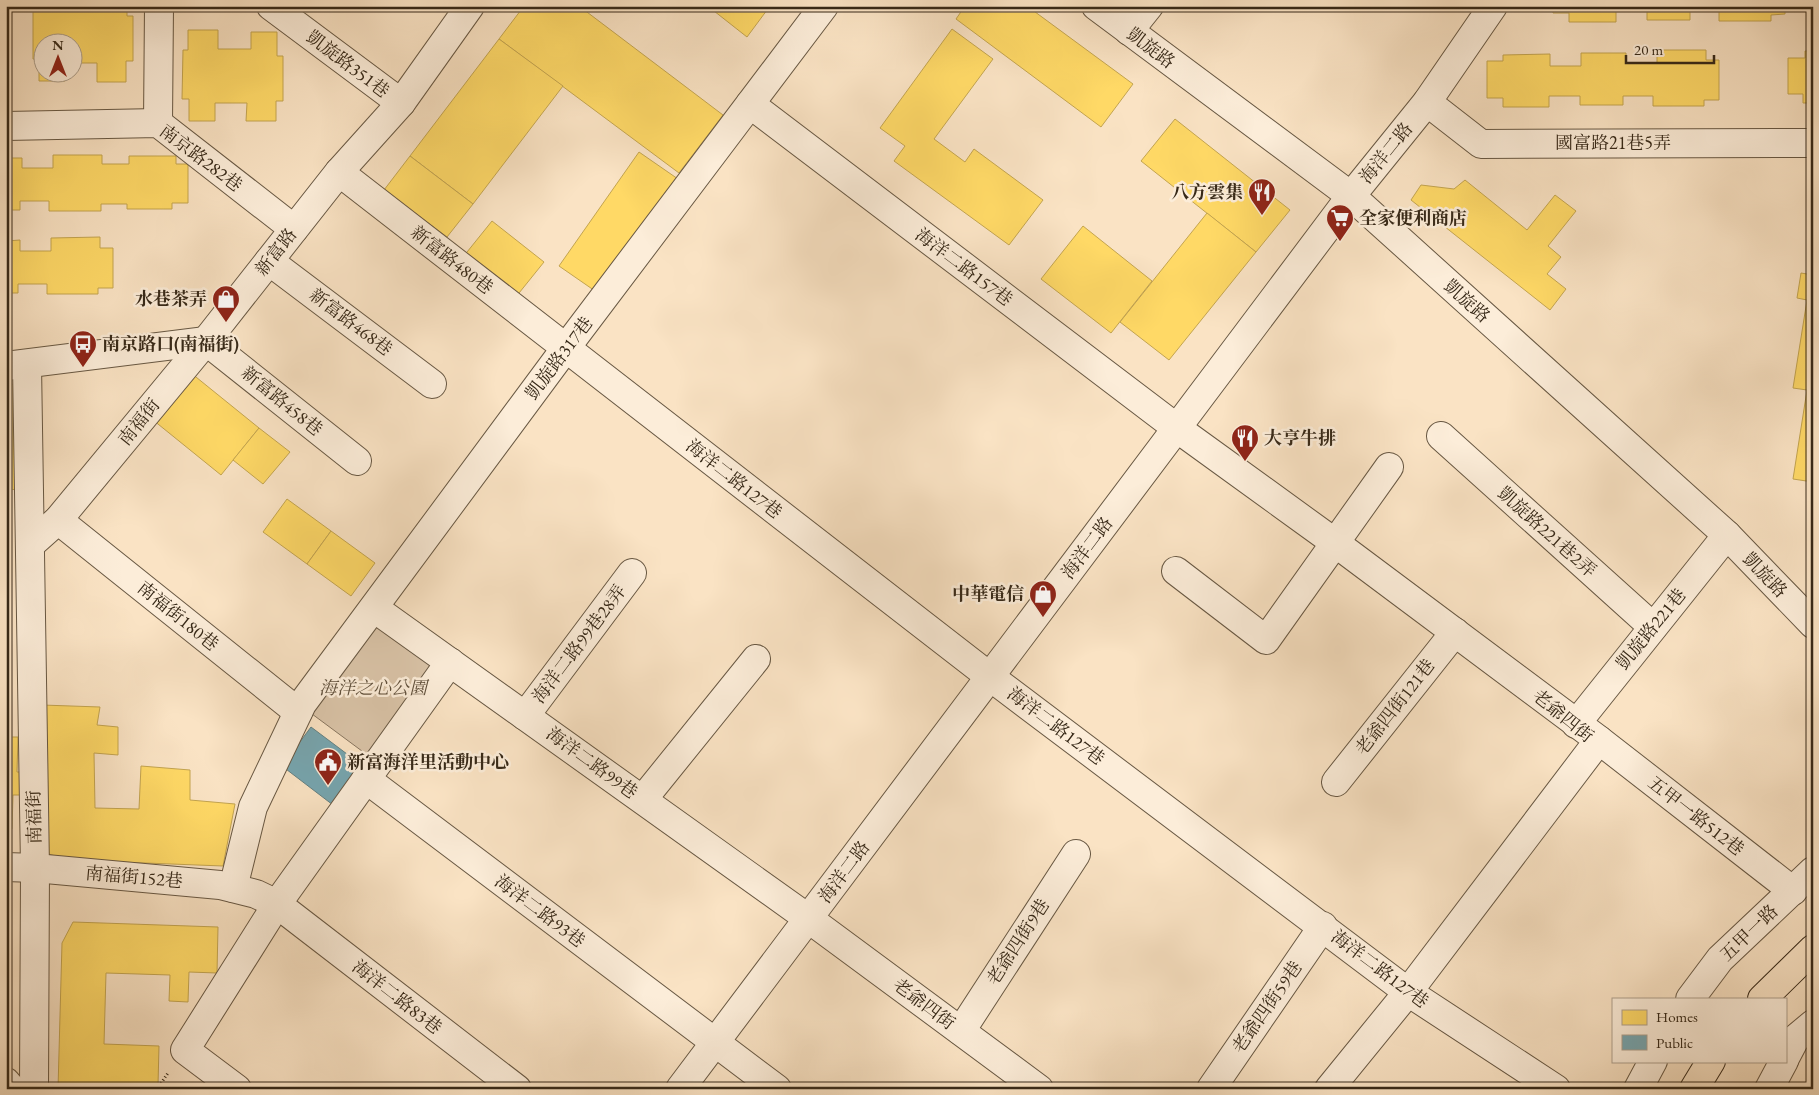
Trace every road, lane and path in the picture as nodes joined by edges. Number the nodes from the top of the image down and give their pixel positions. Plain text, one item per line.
1 (159, 6) edge
2 (271, 6) edge
3 (470, 6) edge
4 (824, 6) edge
5 (1096, 6) edge
6 (1149, 6) edge
7 (1493, 6) edge
8 (1129, 31) junction
9 (1427, 102) junction
10 (401, 104) junction
11 (750, 104) junction
12 (158, 123) junction
13 (6, 126) edge
14 (1813, 143) edge
15 (339, 172) junction
16 (1351, 196) junction
17 (294, 229) junction
18 (269, 261) junction
19 (206, 341) junction
20 (565, 349) junction
21 (17, 366) edge
22 (432, 384) dead end
23 (1178, 430) junction
24 (1441, 436) dead end
25 (357, 461) dead end
26 (1388, 467) dead end
27 (58, 520) junction
28 (1727, 535) junction
29 (1334, 542) junction
30 (30, 545) junction
31 (1176, 571) dead end
32 (632, 573) dead end
33 (374, 608) junction
34 (1813, 624) edge
35 (1653, 627) junction
36 (1454, 632) junction
37 (756, 659) dead end
38 (450, 662) junction
39 (989, 676) junction
40 (298, 712) junction
41 (525, 716) junction
42 (1576, 724) junction
43 (1599, 740) junction
44 (366, 779) junction
45 (1336, 782) dead end
46 (643, 800) junction
47 (1076, 854) dead end
48 (6, 867) edge
49 (35, 868) junction
50 (1813, 871) edge
51 (233, 888) junction
52 (1793, 891) junction
53 (277, 904) junction
54 (809, 919) junction
55 (1323, 926) junction
56 (1813, 949) edge
57 (1408, 992) junction
58 (1691, 998) edge
59 (1763, 998) edge
60 (1813, 1024) edge
61 (960, 1031) junction
62 (714, 1044) junction
63 (1786, 1056) edge
64 (1652, 1062) edge
65 (1711, 1062) edge
66 (1783, 1062) edge
67 (6, 1082) edge
68 (12, 1089) edge
69 (34, 1089) edge
70 (236, 1089) edge
71 (517, 1089) edge
72 (680, 1089) edge
73 (777, 1089) edge
74 (1039, 1089) edge
75 (1211, 1089) edge
76 (1329, 1089) edge
77 (1556, 1089) edge
78 (1638, 1089) edge
79 (1694, 1089) edge
80 (1769, 1089) edge

1 - 12 street
2 - 10 street, 凱旋路351巷
3 - 10 street, 新富路
4 - 11 street, 凱旋路317巷
5 - 8 street, 凱旋路
6 - 8 street
7 - 9 street, 海洋二路
8 - 16 street, 凱旋路
9 - 14 street, 國富路21巷5弄
9 - 16 street, 海洋二路
10 - 15 street, 新富路
11 - 20 street, 凱旋路317巷
11 - 23 street, 海洋二路157巷
12 - 13 street, 南京路282巷
12 - 17 street, 南京路282巷
15 - 17 street, 新富路
15 - 20 street, 新富路480巷
16 - 23 street, 海洋二路
16 - 28 street, 凱旋路
17 - 18 street, 新富路
18 - 19 street, 新富路
18 - 22 street, 新富路468巷
19 - 21 street
19 - 25 street, 新富路458巷
19 - 27 street, 南福街
20 - 33 street, 凱旋路317巷
20 - 39 street, 海洋二路127巷
21 - 30 street, 南福街
23 - 29 street, 老爺四街
23 - 39 street, 海洋二路
24 - 35 street, 凱旋路221巷2弄
26 - 29 street
27 - 30 street, 南福街
27 - 40 street, 南福街180巷
28 - 34 street, 凱旋路
28 - 35 street, 凱旋路221巷
29 - 31 street
29 - 36 street, 老爺四街
30 - 49 street, 南福街
32 - 41 street, 海洋二路99巷28弄
33 - 38 street, 海洋二路99巷
33 - 40 street, 凱旋路317巷
35 - 42 street, 凱旋路221巷
36 - 42 street, 老爺四街
36 - 45 street, 老爺四街121巷
37 - 46 street
38 - 41 street, 海洋二路99巷
38 - 44 street
39 - 54 street, 海洋二路
39 - 55 street, 海洋二路127巷
40 - 51 street
41 - 46 street, 海洋二路99巷
42 - 43 street, 老爺四街
43 - 52 street, 五甲一路512巷
43 - 57 street, 老爺四街
44 - 53 street
44 - 62 street, 海洋二路93巷
46 - 54 street, 海洋二路99巷
47 - 61 street, 老爺四街9巷
48 - 49 street, 南福街152巷
49 - 51 street, 南福街152巷
49 - 69 street, 南福街
50 - 52 street, 五甲一路
51 - 53 street, 南福街152巷
52 - 58 street, 五甲一路
53 - 70 street
53 - 71 street, 海洋二路83巷
54 - 61 street, 老爺四街
54 - 62 street, 海洋二路
55 - 57 street, 海洋二路127巷
55 - 75 street, 老爺四街59巷
56 - 59 main road
57 - 76 street, 老爺四街
57 - 77 street, 海洋二路127巷
60 - 63 street
61 - 74 street, 老爺四街
62 - 72 street, 海洋二路
62 - 73 street, 海洋二路93巷
64 - 78 street
65 - 79 main road
66 - 80 street
67 - 68 street

